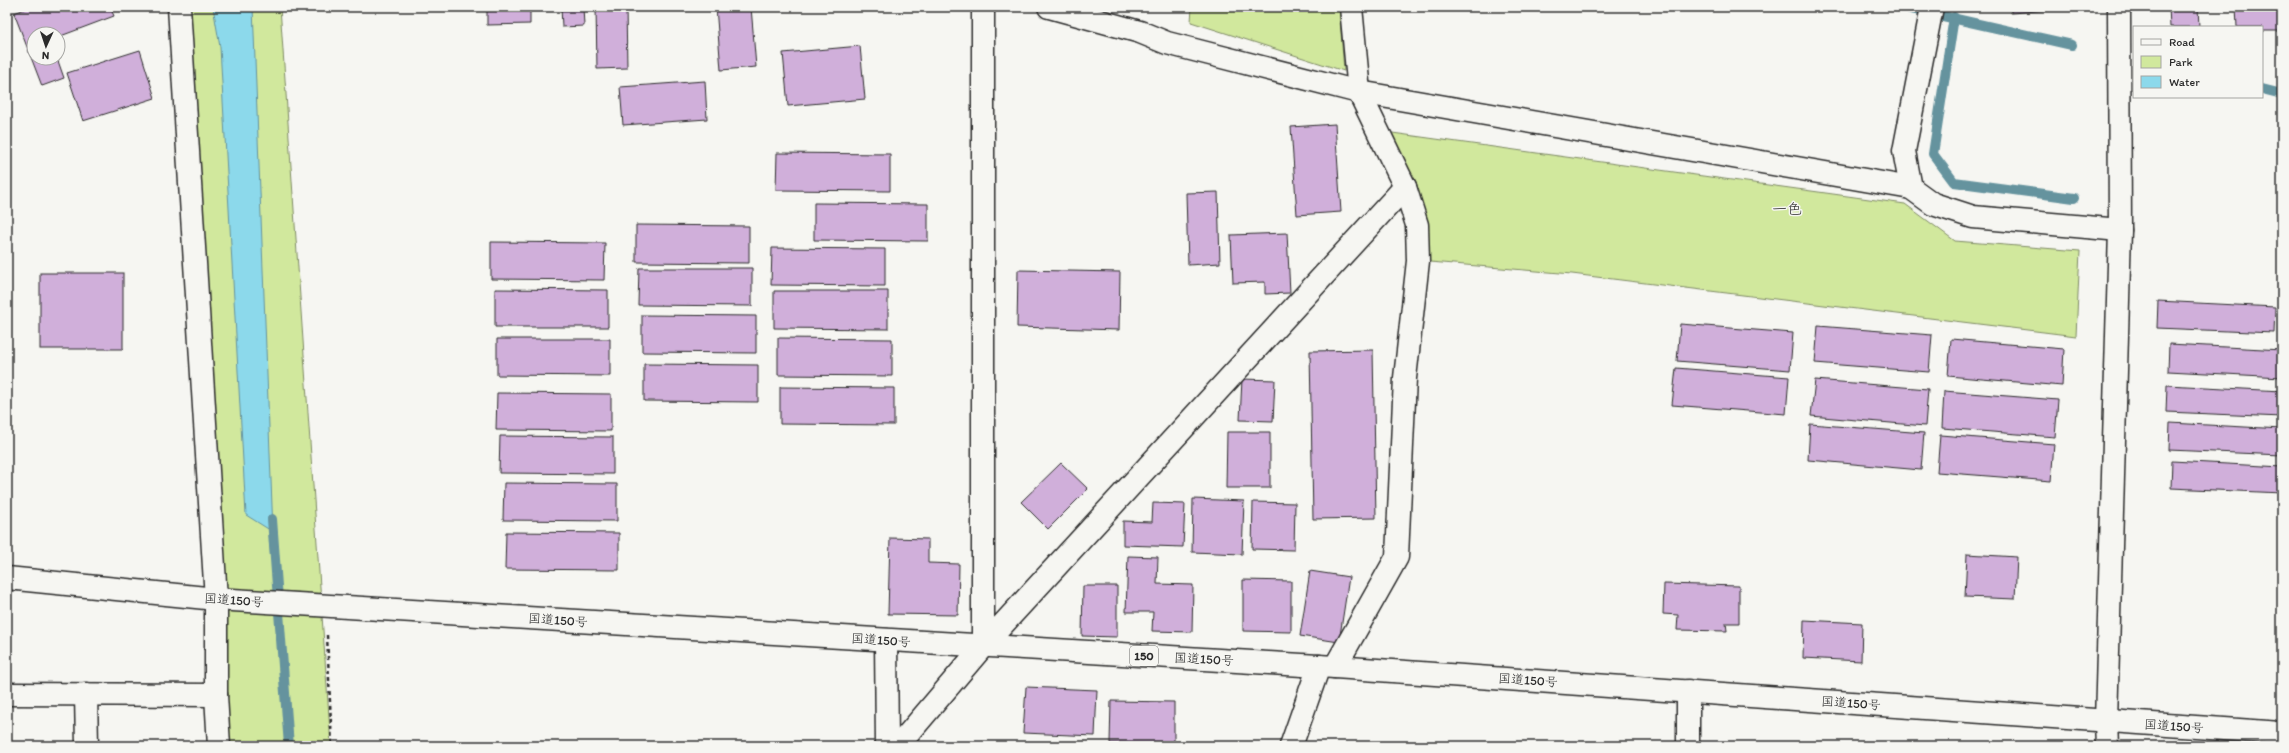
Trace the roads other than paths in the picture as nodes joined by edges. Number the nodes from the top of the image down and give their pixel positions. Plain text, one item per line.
1 (179, 7) edge
2 (983, 7) edge
3 (1049, 7) edge
4 (1351, 7) edge
5 (1932, 7) edge
6 (2119, 7) edge
7 (1359, 92) junction
8 (1405, 187) junction
9 (1911, 188) junction
10 (2120, 230) junction
11 (7, 578) edge
12 (216, 599) junction
13 (886, 640) junction
14 (983, 646) junction
15 (1327, 667) junction
16 (1688, 691) junction
17 (7, 694) edge
18 (86, 694) junction
19 (216, 695) junction
20 (2106, 722) junction
21 (2282, 733) edge
22 (87, 746) edge
23 (220, 746) edge
24 (887, 746) edge
25 (898, 746) edge
26 (1291, 746) edge
27 (1688, 746) edge
28 (2107, 746) edge

1 - 12 main road
2 - 14 main road
3 - 7 main road
4 - 7 main road
5 - 9 main road
6 - 10 main road
7 - 8 main road
7 - 9 main road
8 - 14 main road
8 - 15 main road
9 - 10 main road
10 - 20 main road
11 - 12 main road, 国道150号 / 150
12 - 13 main road, 国道150号 / 150
12 - 19 main road
13 - 14 main road, 国道150号 / 150
13 - 24 main road
14 - 15 main road, 国道150号 / 150
14 - 25 main road
15 - 16 main road, 国道150号 / 150
15 - 26 main road
16 - 20 main road, 国道150号 / 150
16 - 27 main road
17 - 18 main road
18 - 19 main road
18 - 22 main road
19 - 23 main road
20 - 21 main road, 国道150号 / 150
20 - 28 main road

